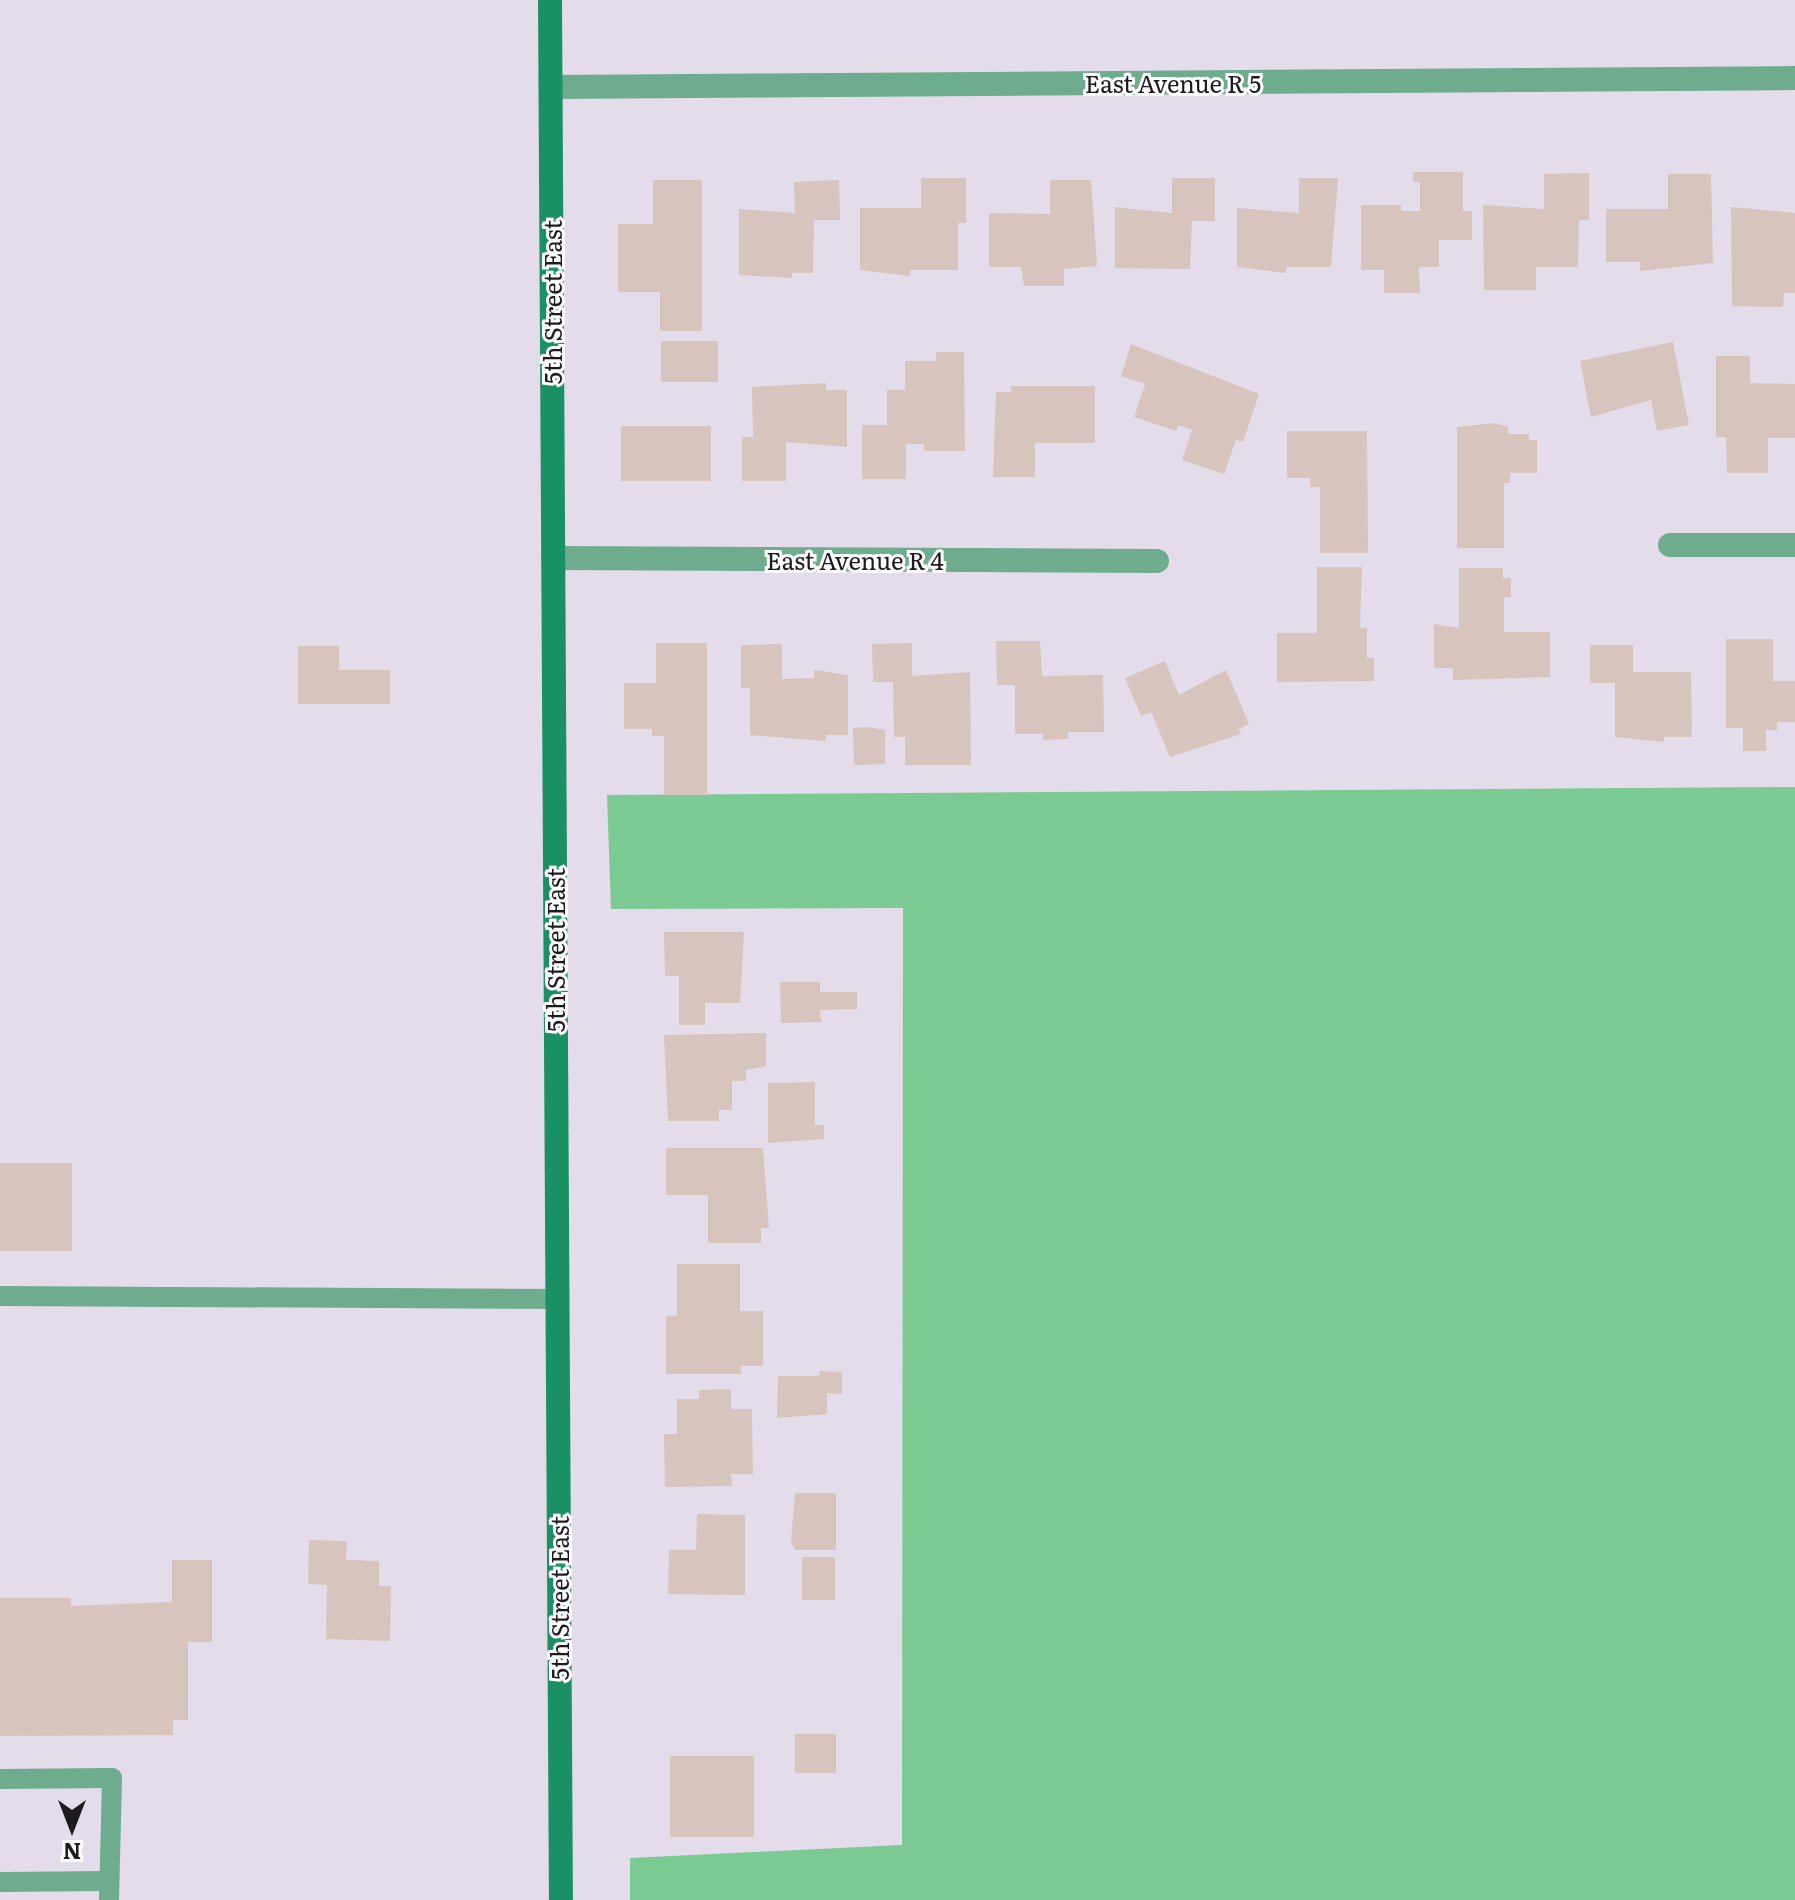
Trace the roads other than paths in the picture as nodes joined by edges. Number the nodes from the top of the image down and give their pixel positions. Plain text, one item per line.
1 (550, 0) edge
2 (1795, 78) edge
3 (551, 87) junction
4 (1670, 545) dead end
5 (1795, 545) edge
6 (553, 558) junction
7 (1157, 561) dead end
8 (0, 1296) edge
9 (557, 1299) junction
10 (0, 1779) edge
11 (0, 1882) edge
12 (109, 1891) edge
13 (561, 1900) edge

1 - 3 street, 5th Street East
2 - 3 street, East Avenue R 5
3 - 6 street, 5th Street East
4 - 5 street
6 - 7 street, East Avenue R 4
6 - 9 street, 5th Street East
8 - 9 lane
9 - 13 street, 5th Street East
10 - 12 lane
11 - 12 lane

